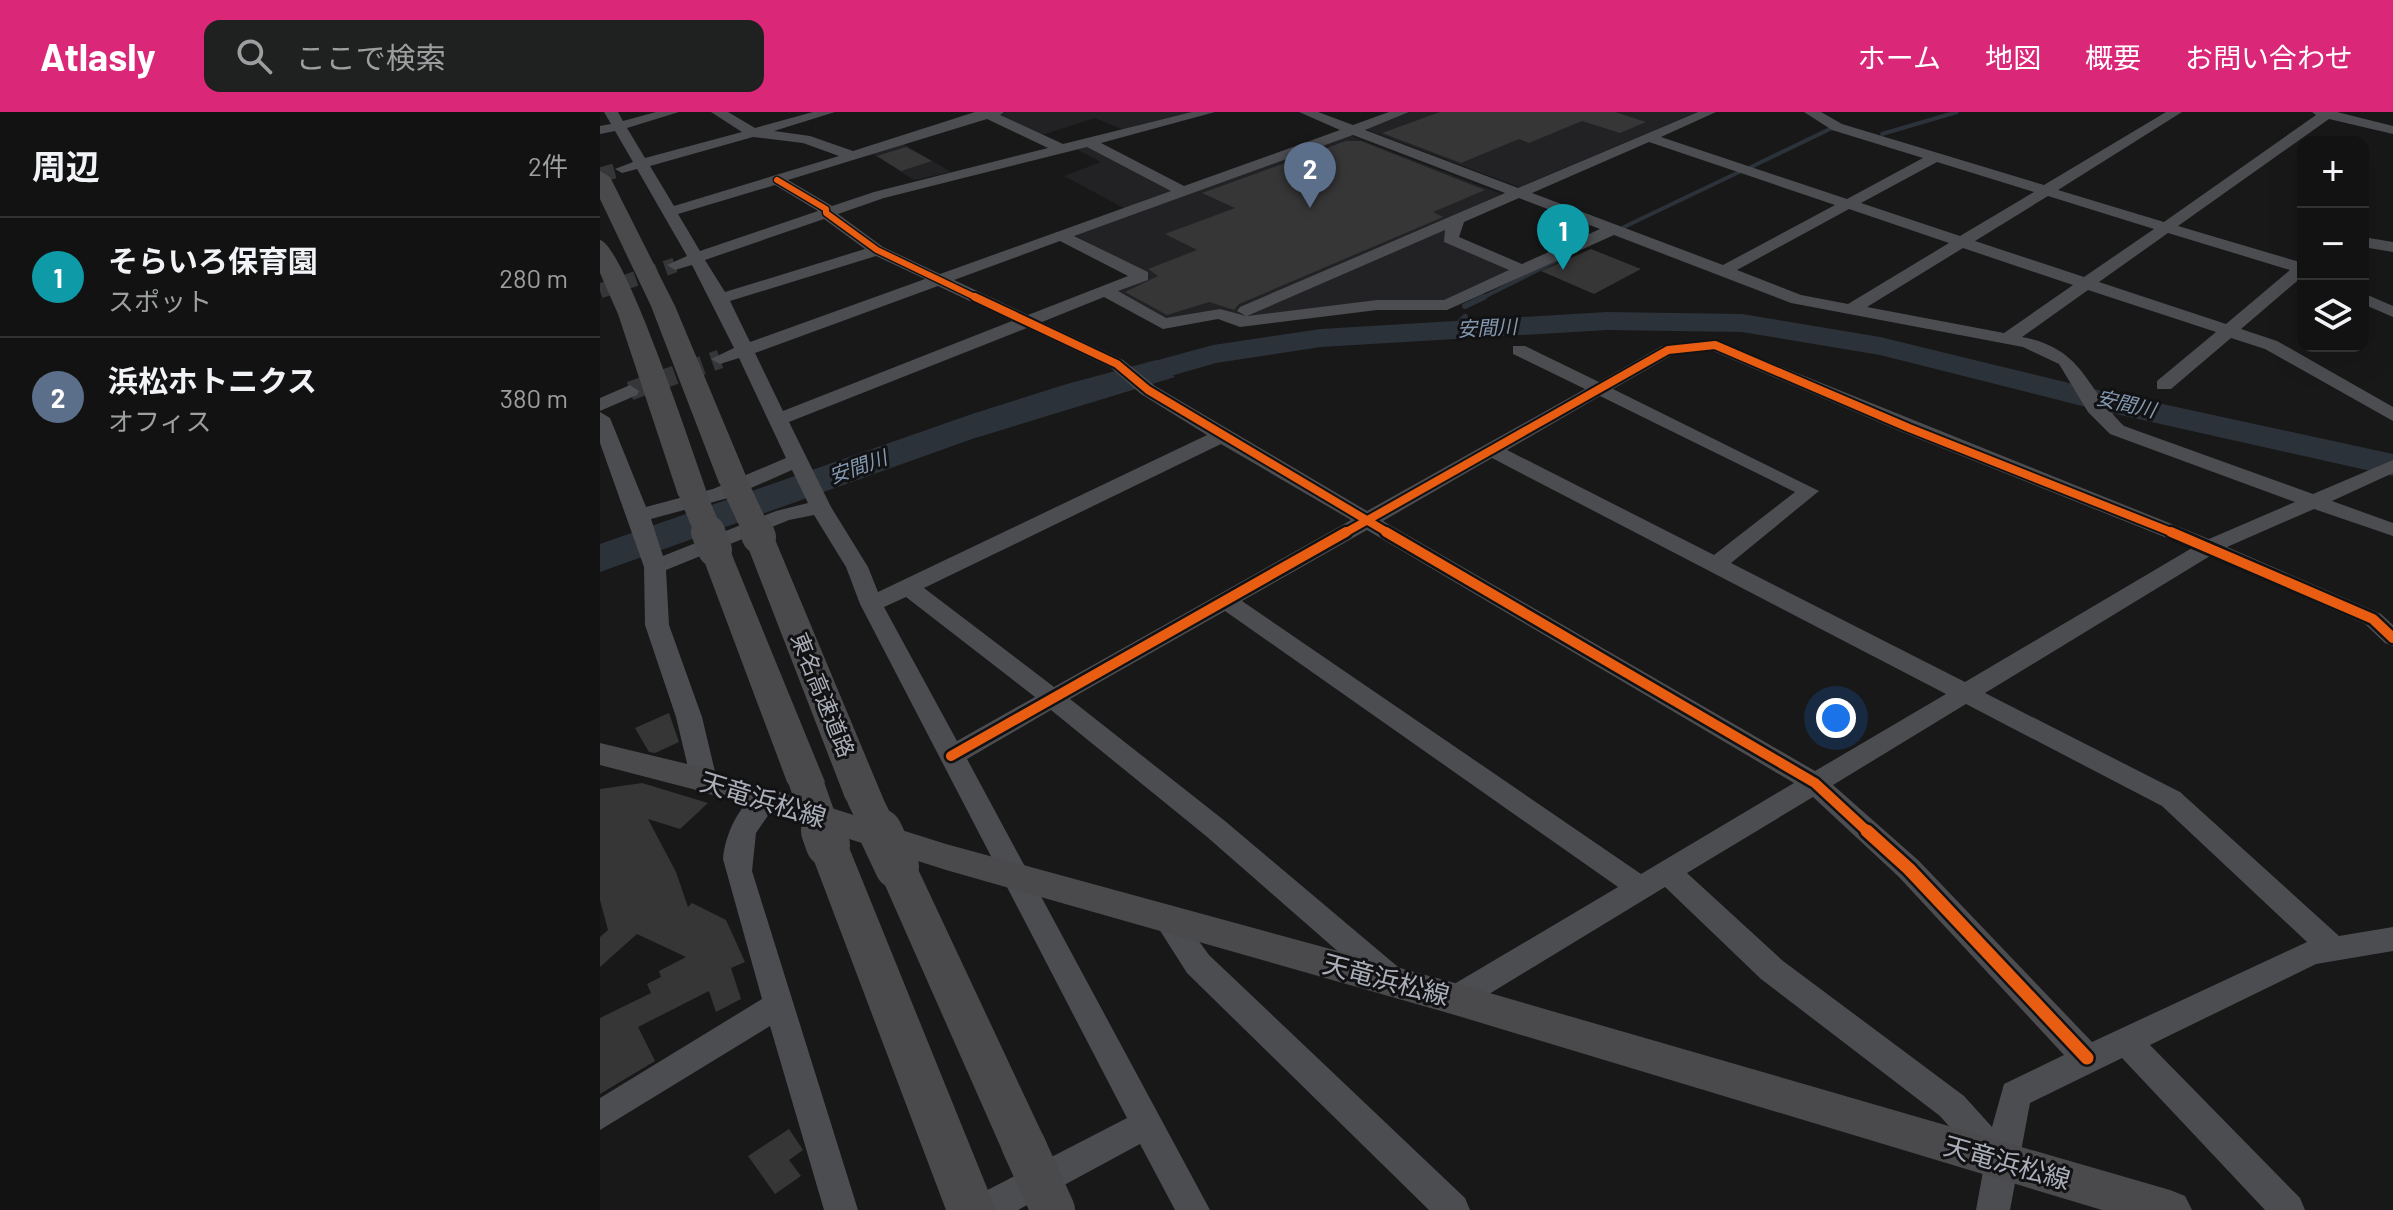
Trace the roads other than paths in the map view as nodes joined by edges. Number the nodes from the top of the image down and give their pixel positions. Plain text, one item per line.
1 (672, 112) edge
2 (718, 112) edge
3 (828, 112) edge
4 (1208, 112) edge
5 (1306, 112) edge
6 (1402, 112) edge
7 (1709, 112) edge
8 (1811, 112) edge
9 (2175, 112) edge
10 (989, 113) edge
11 (2326, 113) edge
12 (616, 118) edge
13 (602, 130) edge
14 (1354, 130) junction
15 (2393, 130) edge
16 (754, 133) junction
17 (1650, 138) junction
18 (1088, 142) junction
19 (1062, 149) junction
20 (853, 156) junction
21 (1935, 157) junction
22 (643, 163) junction
23 (611, 173) edge
24 (777, 180) junction
25 (2046, 190) junction
26 (1185, 192) junction
27 (1522, 193) junction
28 (1848, 204) junction
29 (670, 212) junction
30 (826, 213) junction
31 (1457, 219) junction
32 (2164, 226) junction
33 (1613, 229) junction
34 (1062, 236) junction
35 (1962, 242) junction
36 (2369, 243) edge
37 (600, 247) edge
38 (2393, 247) edge
39 (877, 250) junction
40 (696, 259) junction
41 (675, 265) tunnel mouth
42 (2297, 266) edge
43 (1524, 271) junction
44 (1724, 271) junction
45 (2297, 273) edge
46 (940, 280) junction
47 (2085, 284) junction
48 (1105, 291) junction
49 (720, 299) junction
50 (2369, 301) edge
51 (1850, 310) junction
52 (2393, 312) edge
53 (1229, 318) junction
54 (1028, 319) junction
55 (2230, 332) junction
56 (2007, 339) junction
57 (744, 350) junction
58 (1519, 350) dead end
59 (720, 359) tunnel mouth
60 (2164, 385) dead end
61 (1597, 389) junction
62 (630, 391) tunnel mouth
63 (600, 405) edge
64 (2393, 415) edge
65 (600, 418) edge
66 (777, 420) junction
67 (1222, 436) junction
68 (1494, 451) junction
69 (798, 464) junction
70 (2393, 466) edge
71 (2313, 500) junction
72 (819, 505) junction
73 (641, 520) junction
74 (1368, 522) junction
75 (2393, 530) edge
76 (2209, 547) junction
77 (654, 564) junction
78 (1716, 564) junction
79 (908, 587) junction
80 (1227, 602) junction
81 (871, 604) junction
82 (2393, 638) edge
83 (1965, 693) junction
84 (1055, 698) junction
85 (600, 754) edge
86 (951, 756) junction
87 (704, 780) junction
88 (1815, 783) junction
89 (765, 801) junction
90 (1669, 873) junction
91 (1018, 877) junction
92 (1641, 888) junction
93 (1166, 918) junction
94 (2393, 939) edge
95 (2333, 949) junction
96 (1395, 983) junction
97 (1455, 999) junction
98 (780, 1004) junction
99 (2125, 1040) junction
100 (2087, 1058) junction
101 (600, 1115) edge
102 (1148, 1123) junction
103 (2002, 1162) junction
104 (971, 1200) edge
105 (841, 1210) edge
106 (1053, 1210) edge
107 (1193, 1210) edge
108 (1453, 1210) edge
109 (1993, 1210) edge
110 (2170, 1210) edge
111 (2288, 1210) edge

1 - 12 street
2 - 16 street
3 - 16 street
4 - 18 street
5 - 14 street
6 - 14 street
7 - 17 street
8 - 21 street
9 - 25 street
10 - 19 street
10 - 20 street
11 - 15 street
11 - 32 street
12 - 13 street
12 - 22 street
14 - 26 street
14 - 27 street
16 - 20 street
16 - 22 street
17 - 27 street
17 - 28 street
18 - 19 street
18 - 26 street
19 - 30 street
20 - 24 street
21 - 25 street
21 - 28 street
22 - 23 street
22 - 29 street
23 - 106 highway, 東名高速道路, bridge
24 - 29 street
24 - 30 street
25 - 32 street
25 - 35 street
26 - 34 street
27 - 31 street
27 - 33 street
28 - 35 street
28 - 44 street
29 - 40 street
30 - 39 street
30 - 40 street
31 - 43 street
31 - 53 street
32 - 42 street
32 - 47 street
33 - 43 street
33 - 44 street
34 - 46 street
34 - 48 street
35 - 47 street
35 - 51 street
36 - 38 street
37 - 104 highway, bridge
39 - 46 street
39 - 49 street
40 - 41 street
40 - 49 street
43 - 53 street
44 - 51 street
45 - 55 street
46 - 54 street
46 - 57 street
47 - 55 street
47 - 56 street
48 - 53 street
48 - 54 street
49 - 57 street
50 - 52 street
51 - 56 street
54 - 66 street
54 - 67 street
55 - 60 street
55 - 64 street
56 - 71 street
57 - 59 street
57 - 66 street
58 - 61 street
61 - 68 street
61 - 76 street
61 - 78 street
62 - 63 street
65 - 73 street
66 - 69 street
67 - 74 street
67 - 79 street
68 - 74 street
68 - 78 street
69 - 72 street
69 - 73 street
70 - 71 street
71 - 75 street
71 - 76 street
72 - 77 street
72 - 81 street
73 - 77 street
74 - 80 street
74 - 88 street
76 - 82 street
76 - 83 street
77 - 87 street
78 - 83 street
79 - 81 street
79 - 84 street
80 - 84 street
80 - 92 street
81 - 86 street
83 - 88 street
83 - 95 street
84 - 86 street
84 - 96 street
85 - 87 main road, 天竜浜松線
86 - 91 street
87 - 89 main road, 天竜浜松線
88 - 90 street
88 - 100 street
89 - 91 main road, 天竜浜松線
89 - 98 street
90 - 92 street
90 - 103 street
91 - 93 main road, 天竜浜松線
91 - 102 street
92 - 97 street
93 - 96 main road, 天竜浜松線
93 - 108 street
94 - 95 street
95 - 99 street
96 - 97 main road, 天竜浜松線
97 - 103 main road, 天竜浜松線
98 - 101 street
98 - 105 street
99 - 100 street
99 - 111 street
100 - 103 street
102 - 104 street
102 - 107 street
103 - 109 street
103 - 110 main road, 天竜浜松線

